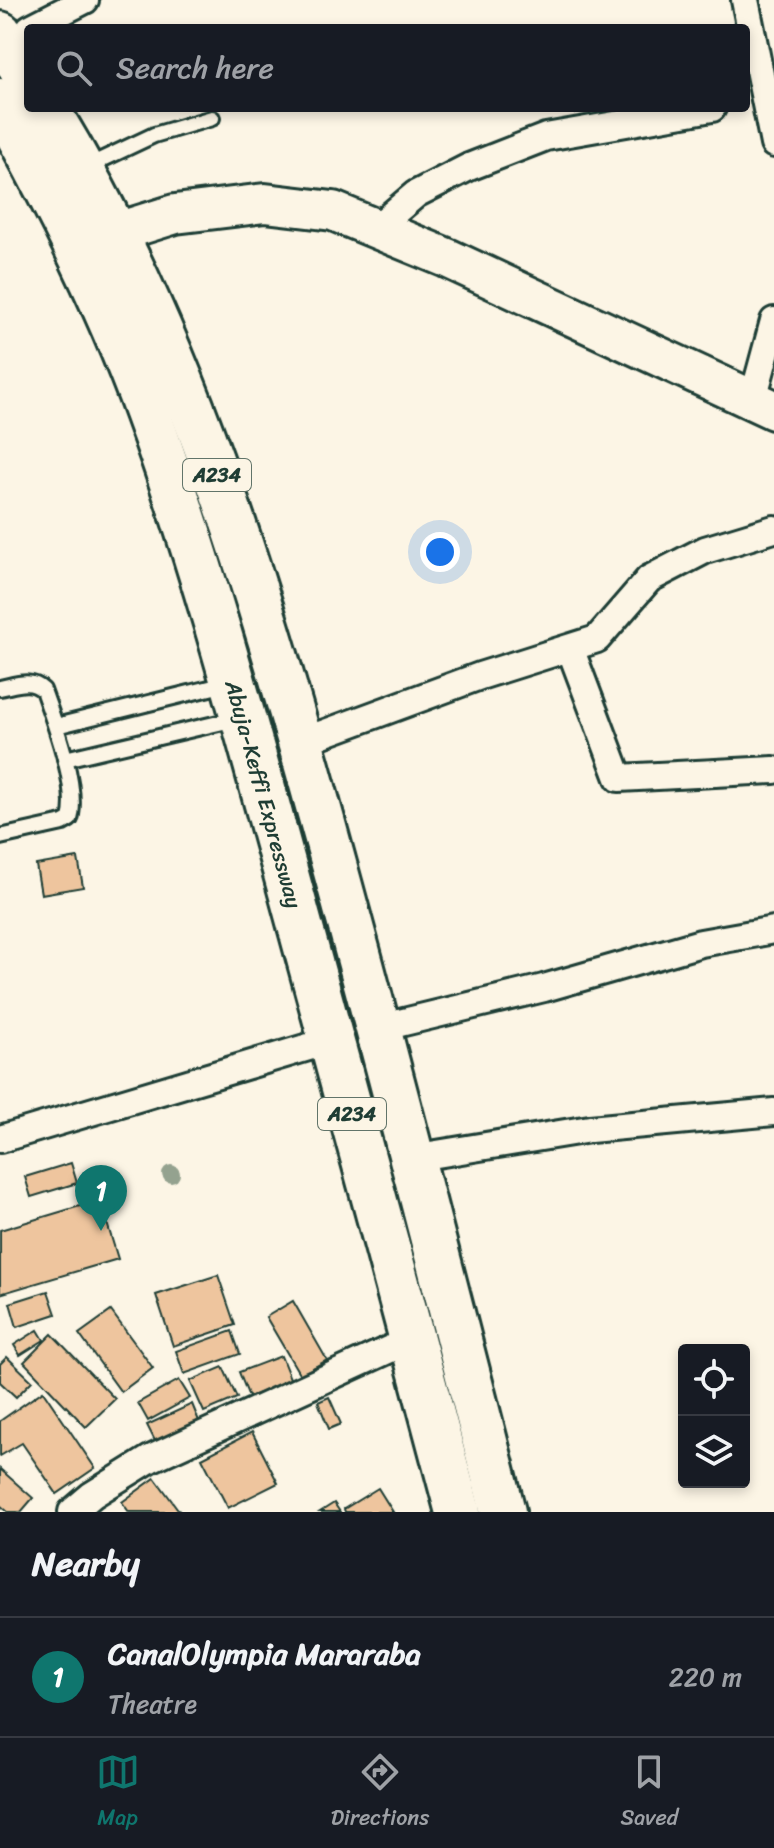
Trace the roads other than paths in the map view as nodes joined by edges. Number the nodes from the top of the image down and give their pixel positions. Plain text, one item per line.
1 (85, 0) edge
2 (745, 0) edge
3 (35, 24) edge
4 (16, 33) edge
5 (765, 58) edge
6 (24, 64) edge
7 (755, 100) edge
8 (0, 101) edge
9 (48, 112) edge
10 (689, 112) edge
11 (212, 118) dead end
12 (774, 144) edge
13 (80, 169) junction
14 (376, 228) junction
15 (114, 233) junction
16 (774, 321) edge
17 (764, 394) edge
18 (774, 529) edge
19 (570, 648) junction
20 (0, 688) edge
21 (238, 700) junction
22 (56, 726) junction
23 (301, 742) junction
24 (65, 759) junction
25 (774, 770) edge
26 (0, 837) edge
27 (774, 930) edge
28 (379, 1028) junction
29 (332, 1040) junction
30 (774, 1112) edge
31 (0, 1139) edge
32 (412, 1158) junction
33 (412, 1339) junction
34 (72, 1512) edge
35 (458, 1512) edge
36 (503, 1512) edge

1 - 3 street
2 - 5 street
4 - 6 highway
5 - 7 street
7 - 12 street
8 - 21 highway, Abuja-Keffi Expressway / A234
9 - 13 highway, A234
10 - 14 street
11 - 13 lane
13 - 15 highway, A234
14 - 15 street
14 - 17 street
15 - 23 highway, A234
16 - 17 street
18 - 19 street
19 - 23 street
19 - 25 street
20 - 22 lane
21 - 22 lane
21 - 24 lane
21 - 29 highway, Abuja-Keffi Expressway / A234
22 - 24 lane
23 - 28 highway, A234
24 - 26 lane
27 - 28 street
28 - 32 highway, A234
29 - 31 street
29 - 33 highway, Abuja-Keffi Expressway / A234
30 - 32 street
32 - 36 highway, A234
33 - 34 street
33 - 35 highway, Abuja-Keffi Expressway / A234

